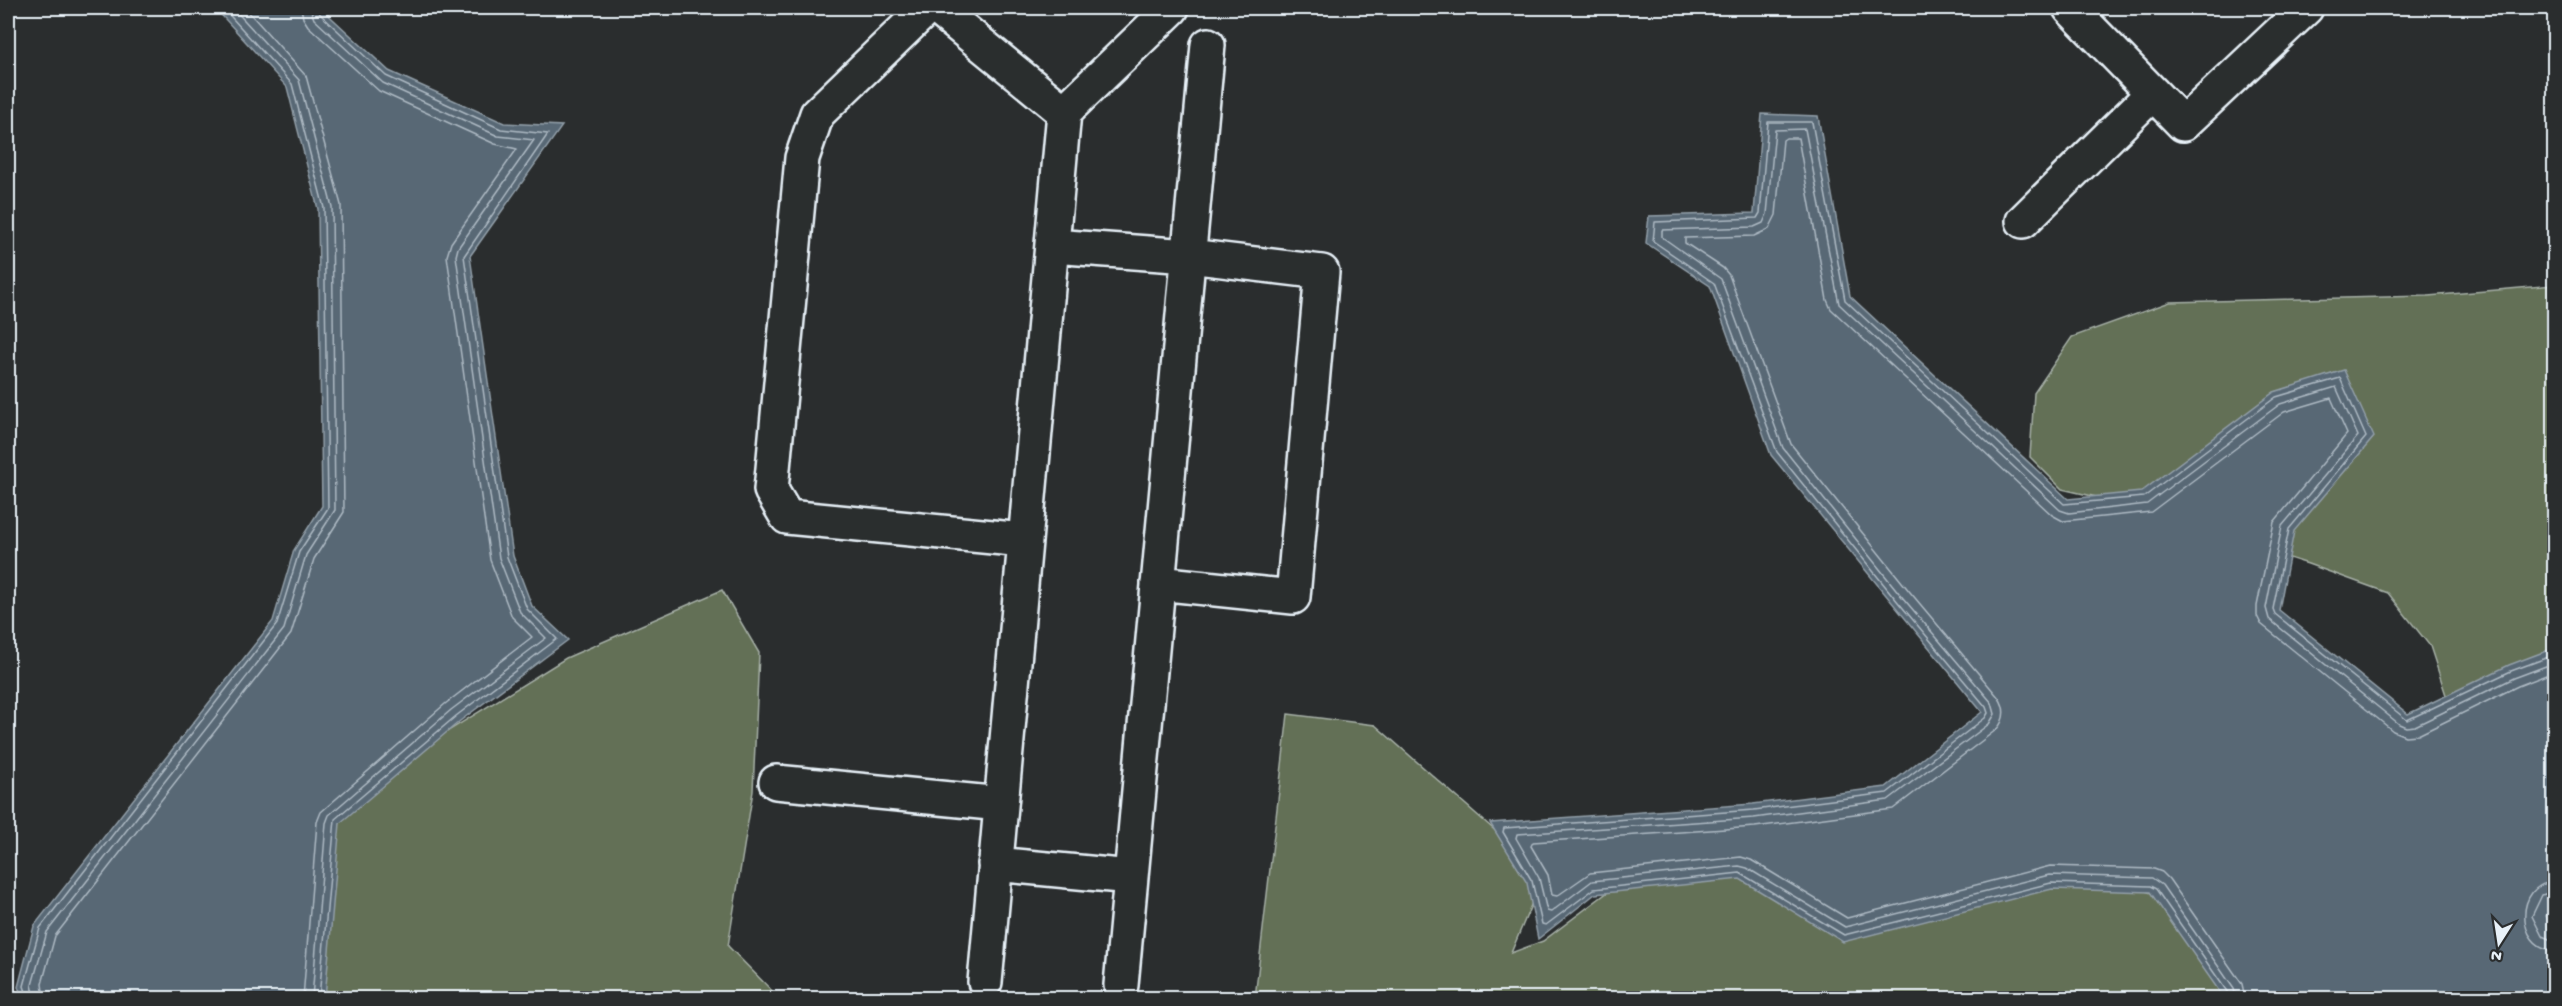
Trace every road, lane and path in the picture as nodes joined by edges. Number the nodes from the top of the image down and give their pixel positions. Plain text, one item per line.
1 (927, 8) edge
2 (937, 8) edge
3 (1172, 8) edge
4 (2070, 8) edge
5 (2306, 8) edge
6 (1208, 45) dead end
7 (2153, 93) junction
8 (1064, 112) junction
9 (2023, 221) dead end
10 (1052, 246) junction
11 (1189, 256) junction
12 (1024, 540) junction
13 (1158, 583) junction
14 (776, 782) dead end
15 (1001, 804) junction
16 (995, 864) junction
17 (1131, 877) junction
18 (985, 982) dead end
19 (1121, 985) dead end

1 - 12 street
2 - 8 street
3 - 8 street
4 - 7 street
5 - 7 street
6 - 11 street
7 - 9 street
8 - 10 street
10 - 11 street
10 - 12 street
11 - 13 street
11 - 13 street
12 - 15 street
13 - 17 street
14 - 15 street
15 - 16 street
16 - 17 street
16 - 18 street
17 - 19 street

